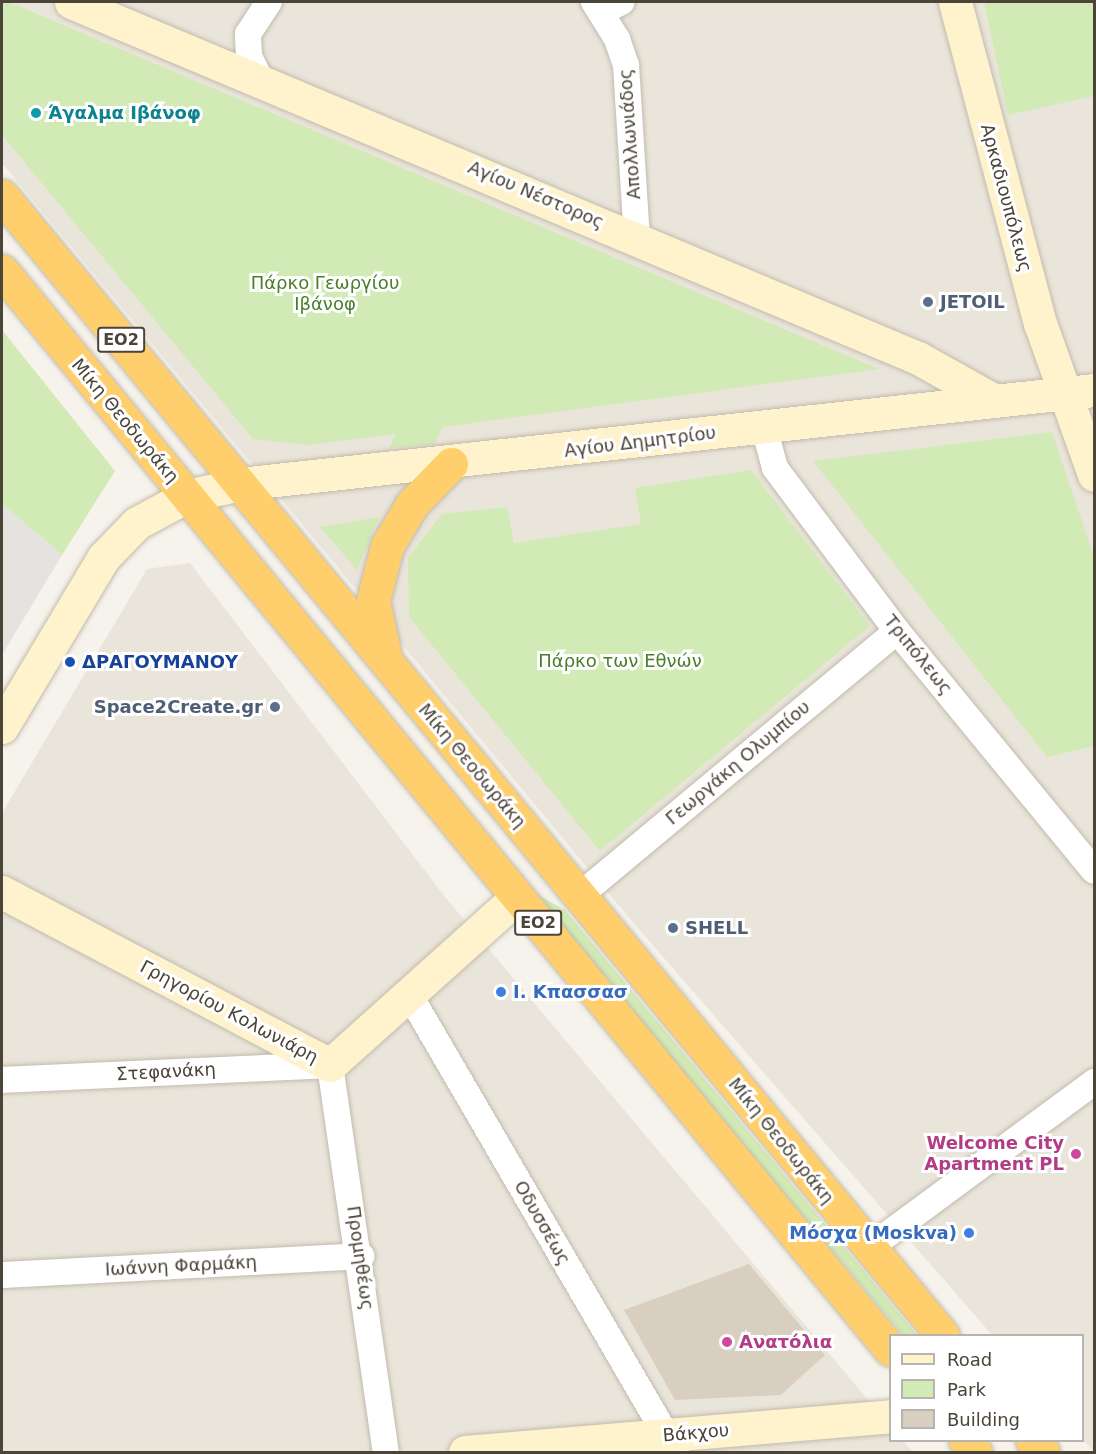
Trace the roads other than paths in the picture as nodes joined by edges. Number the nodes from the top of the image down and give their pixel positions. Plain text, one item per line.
1 (71, 2) edge
2 (269, 2) edge
3 (955, 2) edge
4 (606, 5) edge
5 (260, 79) junction
6 (2, 196) edge
7 (637, 238) junction
8 (2, 272) edge
9 (1080, 391) edge
10 (995, 401) junction
11 (764, 427) junction
12 (451, 464) junction
13 (1095, 475) edge
14 (240, 484) junction
15 (186, 496) junction
16 (897, 631) junction
17 (387, 663) junction
18 (6, 708) edge
19 (1095, 871) edge
20 (2, 892) edge
21 (579, 896) junction
22 (517, 897) junction
23 (409, 994) junction
24 (330, 1065) junction
25 (2, 1080) edge
26 (1095, 1082) edge
27 (869, 1248) junction
28 (361, 1256) junction
29 (2, 1275) edge
30 (942, 1334) edge
31 (889, 1347) edge
32 (889, 1416) edge
33 (671, 1444) edge
34 (386, 1452) edge
35 (465, 1452) edge

1 - 5 street, Αγίου Νέστορος
2 - 5 street
3 - 9 street, Αρκαδιουπόλεως
4 - 7 street, Απολλωνιάδος
5 - 7 street, Αγίου Νέστορος
6 - 14 highway, Μίκη Θεοδωράκη / ΕΟ2
7 - 10 street, Αγίου Νέστορος
8 - 15 highway, Μίκη Θεοδωράκη / ΕΟ2
9 - 10 street, Αγίου Δημητρίου
9 - 13 street, Αρκαδιουπόλεως
10 - 11 street, Αγίου Δημητρίου
11 - 12 street, Αγίου Δημητρίου
11 - 16 street, Τριπόλεως
12 - 14 street, Αγίου Δημητρίου
12 - 17 highway
14 - 15 street, Αγίου Δημητρίου
14 - 17 highway, Μίκη Θεοδωράκη / ΕΟ2
15 - 18 street, Αγίου Δημητρίου
15 - 22 highway, Μίκη Θεοδωράκη / ΕΟ2
16 - 19 street, Τριπόλεως
16 - 21 street, Γεωργάκη Ολυμπίου
17 - 21 highway, Μίκη Θεοδωράκη / ΕΟ2
20 - 24 street, Γρηγορίου Κολωνιάρη
21 - 27 highway, Μίκη Θεοδωράκη / ΕΟ2
22 - 23 street, Γρηγορίου Κολωνιάρη
22 - 31 highway, Μίκη Θεοδωράκη / ΕΟ2
23 - 24 street, Γρηγορίου Κολωνιάρη
23 - 33 street, Οδυσσέως
24 - 25 street, Στεφανάκη
24 - 28 street, Προμηθέως
26 - 27 street
27 - 30 highway, Μίκη Θεοδωράκη / ΕΟ2
28 - 29 street, Ιωάννη Φαρμάκη
28 - 34 street, Προμηθέως
32 - 33 street, Βάκχου
33 - 35 street, Βάκχου

